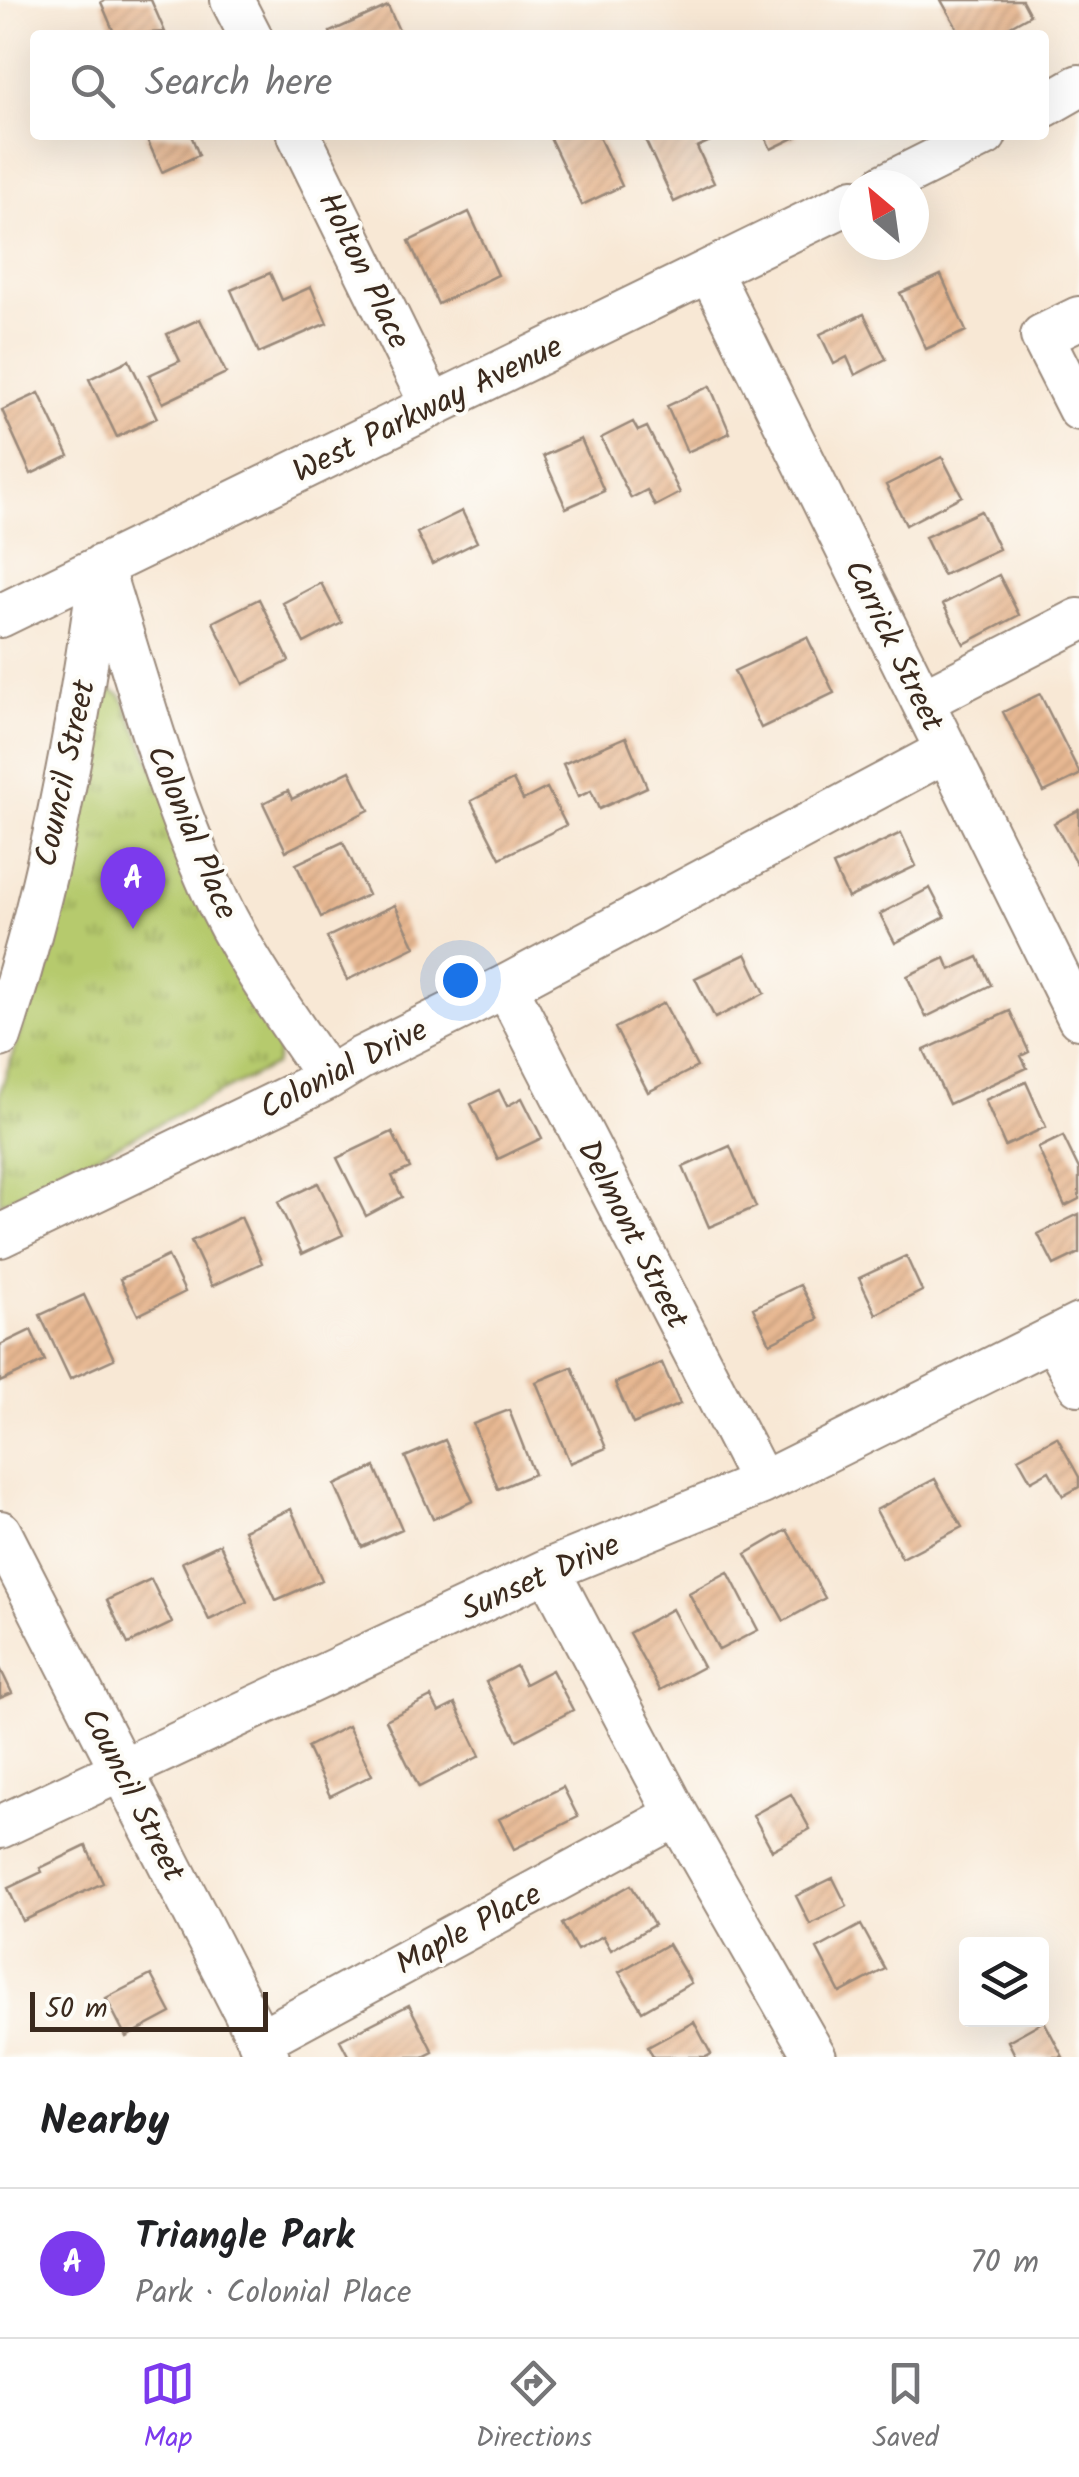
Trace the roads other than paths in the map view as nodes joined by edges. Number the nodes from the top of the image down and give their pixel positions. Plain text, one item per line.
1 (232, 0) edge
2 (247, 30) edge
3 (1079, 86) edge
4 (1049, 103) edge
5 (301, 140) edge
6 (975, 140) edge
7 (915, 170) edge
8 (839, 208) edge
9 (710, 272) junction
10 (1079, 318) edge
11 (432, 406) junction
12 (1079, 409) edge
13 (101, 566) junction
14 (0, 616) edge
15 (1079, 620) edge
16 (924, 700) junction
17 (946, 750) junction
18 (506, 986) junction
19 (1079, 1018) edge
20 (0, 1036) edge
21 (328, 1078) junction
22 (0, 1236) edge
23 (1066, 1332) edge
24 (1079, 1384) edge
25 (762, 1483) junction
26 (0, 1532) edge
27 (548, 1570) junction
28 (121, 1769) junction
29 (677, 1815) junction
30 (0, 1827) edge
31 (264, 2049) edge
32 (815, 2057) edge

1 - 2 street
3 - 4 street
5 - 11 street, Holton Place
6 - 7 street
8 - 9 street, West Parkway Avenue
9 - 11 street, West Parkway Avenue
9 - 16 street, Carrick Street
10 - 12 street
11 - 13 street, West Parkway Avenue
13 - 14 street, West Parkway Avenue
13 - 20 street, Council Street
13 - 21 street, Colonial Place
15 - 16 street
16 - 17 street, Carrick Street
17 - 18 street, Colonial Drive
17 - 19 street, Carrick Street
18 - 21 street, Colonial Drive
18 - 25 street, Delmont Street
21 - 22 street, Colonial Drive
23 - 24 street
23 - 25 street, Sunset Drive
25 - 27 street, Sunset Drive
26 - 28 street, Council Street
27 - 28 street, Sunset Drive
27 - 29 street
28 - 30 street, Sunset Drive
28 - 31 street, Council Street
29 - 31 street, Maple Place
29 - 32 street

